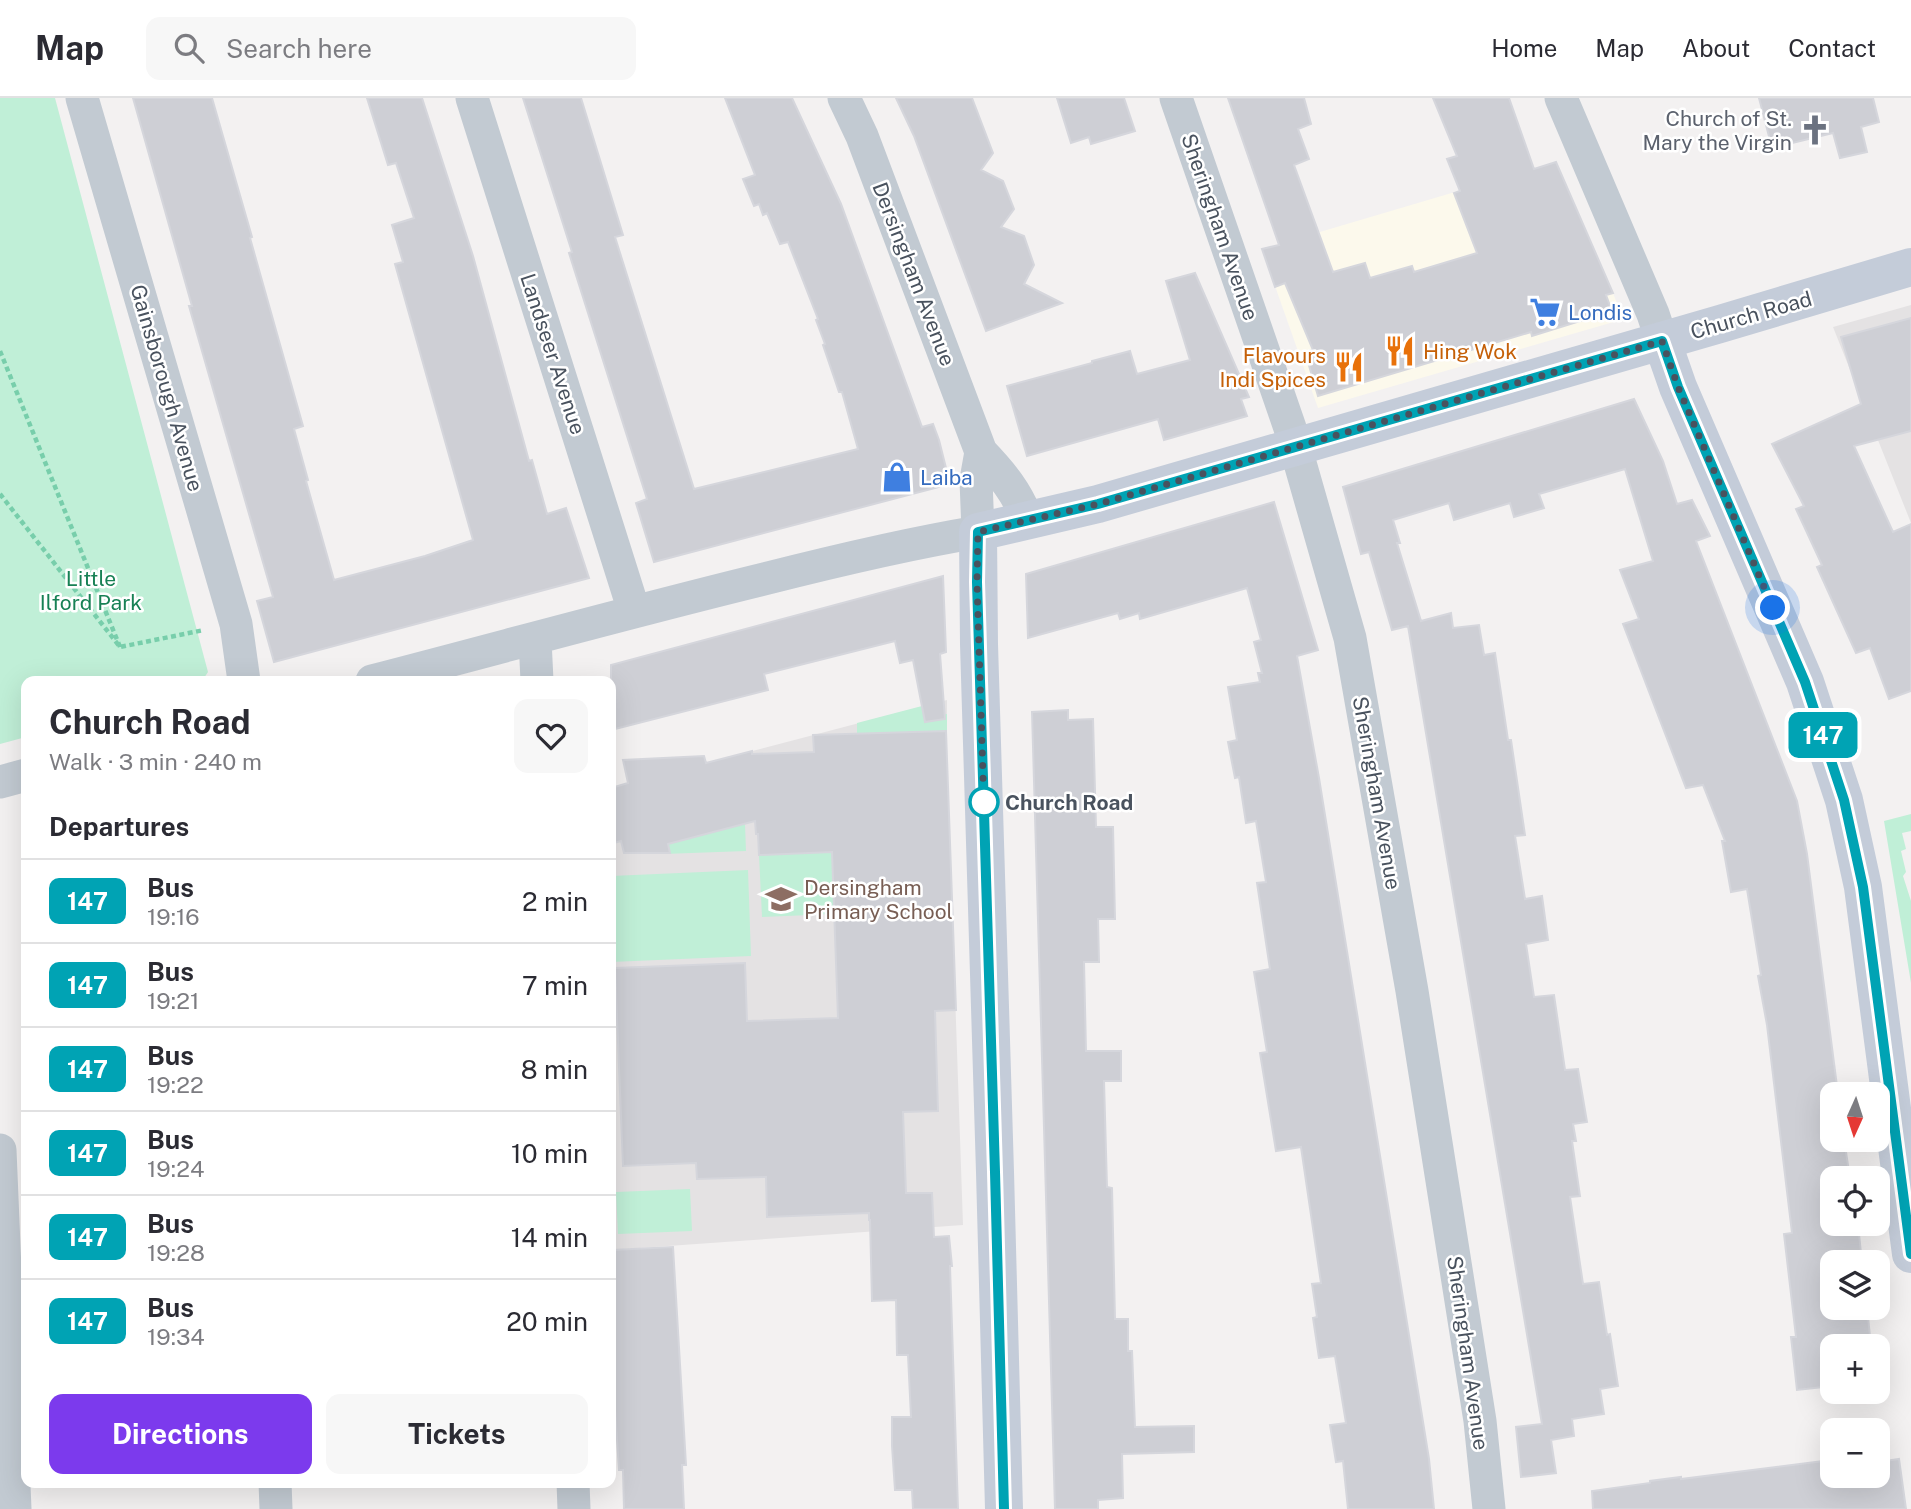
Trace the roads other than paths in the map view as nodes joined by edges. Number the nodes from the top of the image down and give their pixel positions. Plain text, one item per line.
1 (82, 98) edge
2 (472, 98) edge
3 (844, 98) edge
4 (1175, 98) edge
5 (1561, 98) edge
6 (1911, 267) edge
7 (1662, 341) junction
8 (1296, 447) junction
9 (981, 452) junction
10 (1028, 521) junction
11 (978, 532) junction
12 (634, 611) junction
13 (535, 639) junction
14 (243, 676) edge
15 (391, 676) edge
16 (537, 676) edge
17 (21, 776) edge
18 (0, 782) edge
19 (0, 1150) edge
20 (1911, 1254) edge
21 (275, 1488) edge
22 (573, 1488) edge
23 (15, 1509) edge
24 (276, 1509) edge
25 (574, 1509) edge
26 (1004, 1509) edge
27 (1489, 1509) edge

1 - 14 street, Gainsborough Avenue
2 - 12 street, Landseer Avenue
3 - 9 street, Dersingham Avenue
4 - 8 street, Sheringham Avenue
5 - 7 street
6 - 7 main road, Church Road
7 - 8 main road, Church Road
7 - 20 main road
8 - 10 main road, Church Road
8 - 27 street, Sheringham Avenue
9 - 10 street, Dersingham Avenue
9 - 11 street, Dersingham Avenue
10 - 11 main road, Church Road
11 - 12 street, Church Road
11 - 26 main road, Dersingham Avenue
12 - 13 street, Church Road
13 - 15 street, Church Road
13 - 16 street
17 - 18 street
19 - 23 street
21 - 24 street
22 - 25 street

